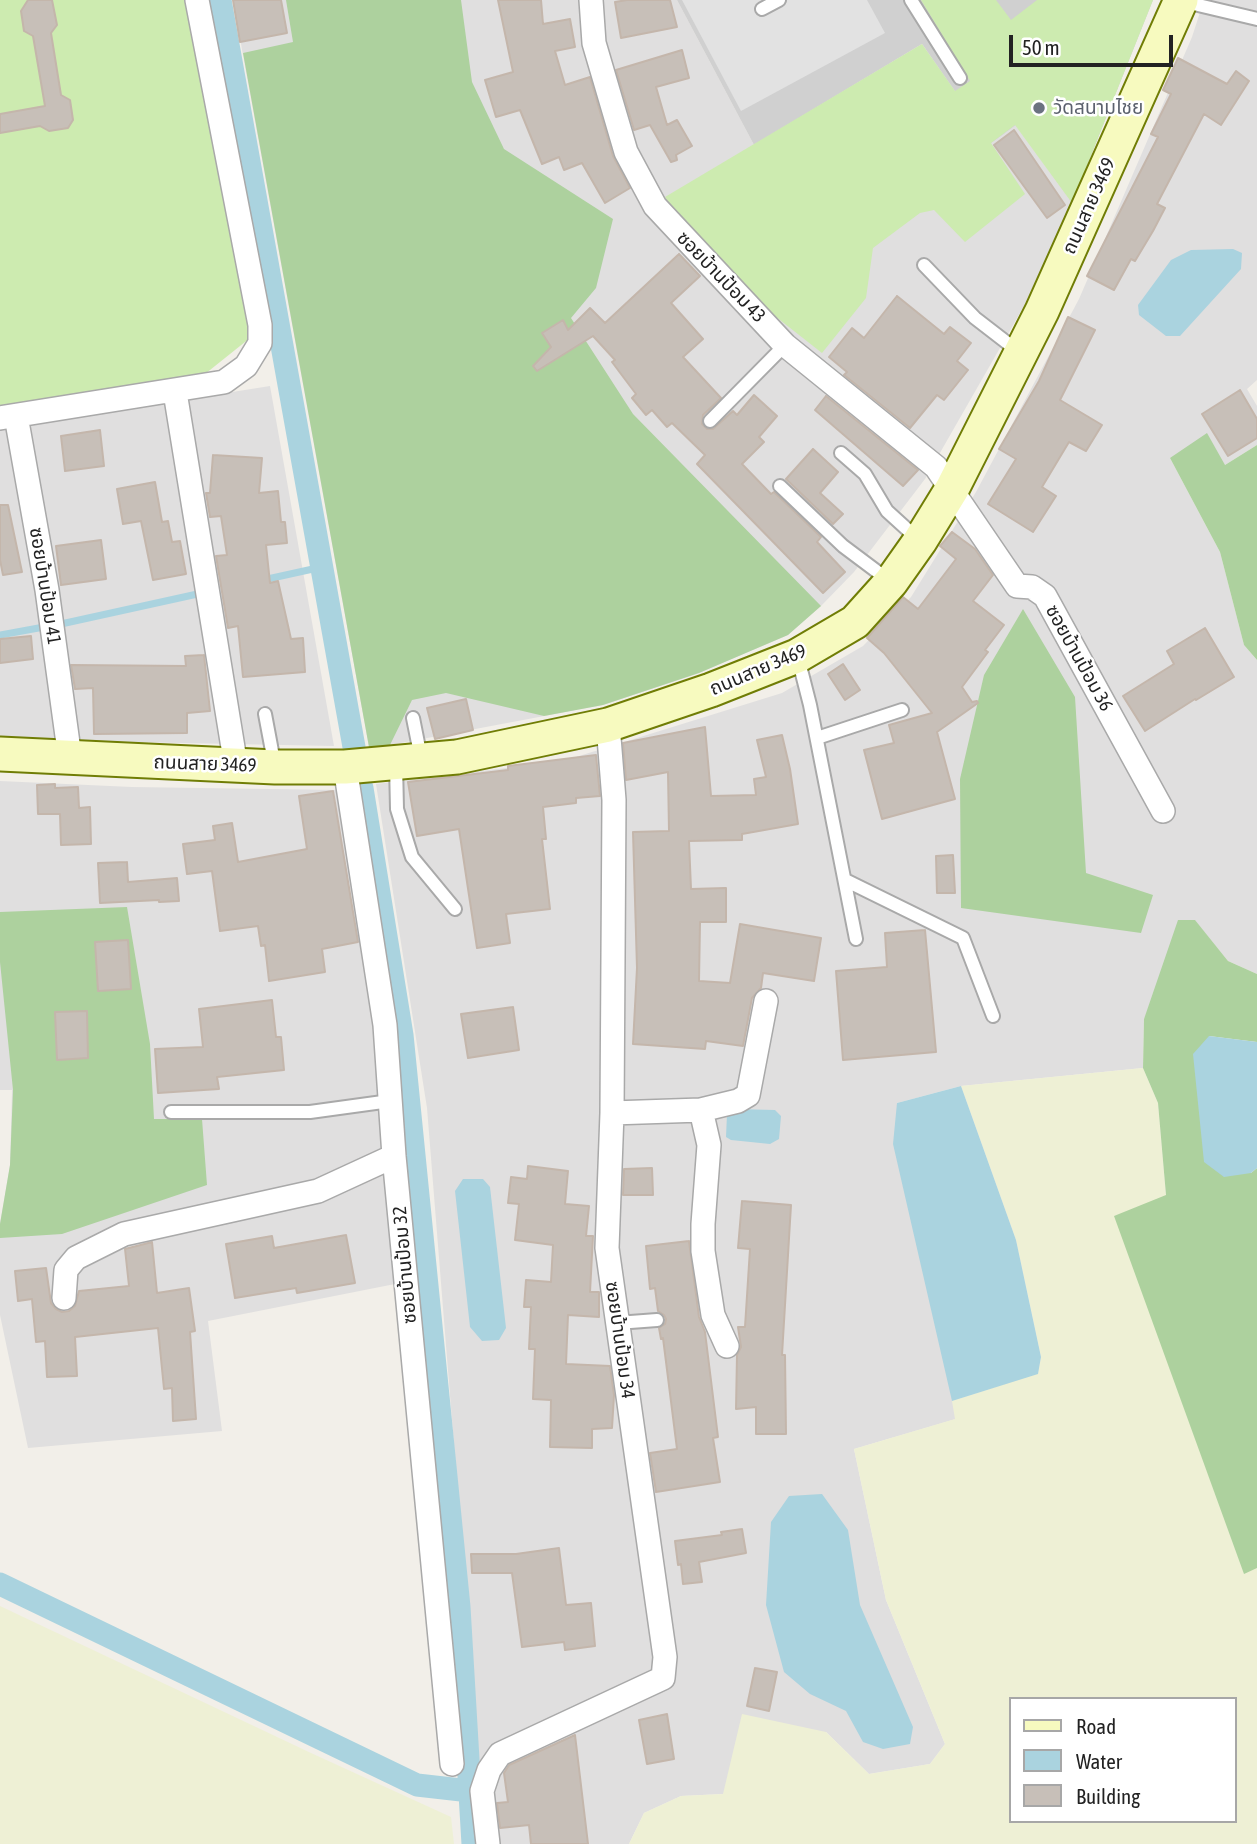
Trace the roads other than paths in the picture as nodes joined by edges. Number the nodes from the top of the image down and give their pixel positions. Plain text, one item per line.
1 (197, 0) edge
2 (591, 0) edge
3 (779, 0) edge
4 (911, 0) edge
5 (1180, 0) edge
6 (762, 9) dead end
7 (1257, 19) edge
8 (960, 78) dead end
9 (924, 265) dead end
10 (785, 345) junction
11 (1022, 354) junction
12 (175, 392) junction
13 (8, 417) edge
14 (710, 421) dead end
15 (841, 453) dead end
16 (779, 486) dead end
17 (952, 489) junction
18 (920, 541) junction
19 (891, 582) junction
20 (797, 656) junction
21 (902, 710) dead end
22 (265, 714) dead end
23 (412, 719) dead end
24 (608, 725) junction
25 (817, 738) junction
26 (0, 754) edge
27 (70, 758) junction
28 (409, 762) junction
29 (236, 766) junction
30 (345, 766) junction
31 (275, 767) junction
32 (1163, 811) dead end
33 (845, 880) junction
34 (455, 909) dead end
35 (856, 939) dead end
36 (766, 1001) dead end
37 (993, 1016) dead end
38 (390, 1101) junction
39 (701, 1110) junction
40 (172, 1112) dead end
41 (612, 1113) junction
42 (394, 1156) junction
43 (64, 1298) dead end
44 (657, 1320) dead end
45 (617, 1323) junction
46 (727, 1346) dead end
47 (452, 1764) dead end
48 (488, 1844) edge

1 - 12 street
2 - 10 street, ซอยบ้านป้อม 43
3 - 6 lane
4 - 8 lane
5 - 7 lane
5 - 11 street, ถนนสาย 3469
9 - 11 lane
10 - 14 lane
10 - 17 street, ซอยบ้านป้อม 43
11 - 17 street, ถนนสาย 3469
12 - 13 street
12 - 29 street
13 - 27 street, ซอยบ้านป้อม 41
15 - 18 lane
16 - 19 lane
17 - 18 street, ถนนสาย 3469
17 - 32 street, ซอยบ้านป้อม 36
18 - 19 street, ถนนสาย 3469
19 - 20 street, ถนนสาย 3469
20 - 24 street, ถนนสาย 3469
20 - 25 lane
21 - 25 lane
22 - 31 lane
23 - 28 lane
24 - 28 street, ถนนสาย 3469
24 - 41 street, ซอยบ้านป้อม 34
25 - 33 lane
26 - 27 street, ถนนสาย 3469
27 - 29 street, ถนนสาย 3469
28 - 30 street, ถนนสาย 3469
28 - 34 lane
29 - 31 street, ถนนสาย 3469
30 - 31 street, ถนนสาย 3469
30 - 38 street, ซอยบ้านป้อม 32
33 - 35 lane
33 - 37 lane
36 - 39 street
38 - 40 lane
38 - 42 street, ซอยบ้านป้อม 32
39 - 41 street
39 - 46 street
41 - 45 street, ซอยบ้านป้อม 34
42 - 43 street
42 - 47 street, ซอยบ้านป้อม 32
44 - 45 lane
45 - 48 street, ซอยบ้านป้อม 34

